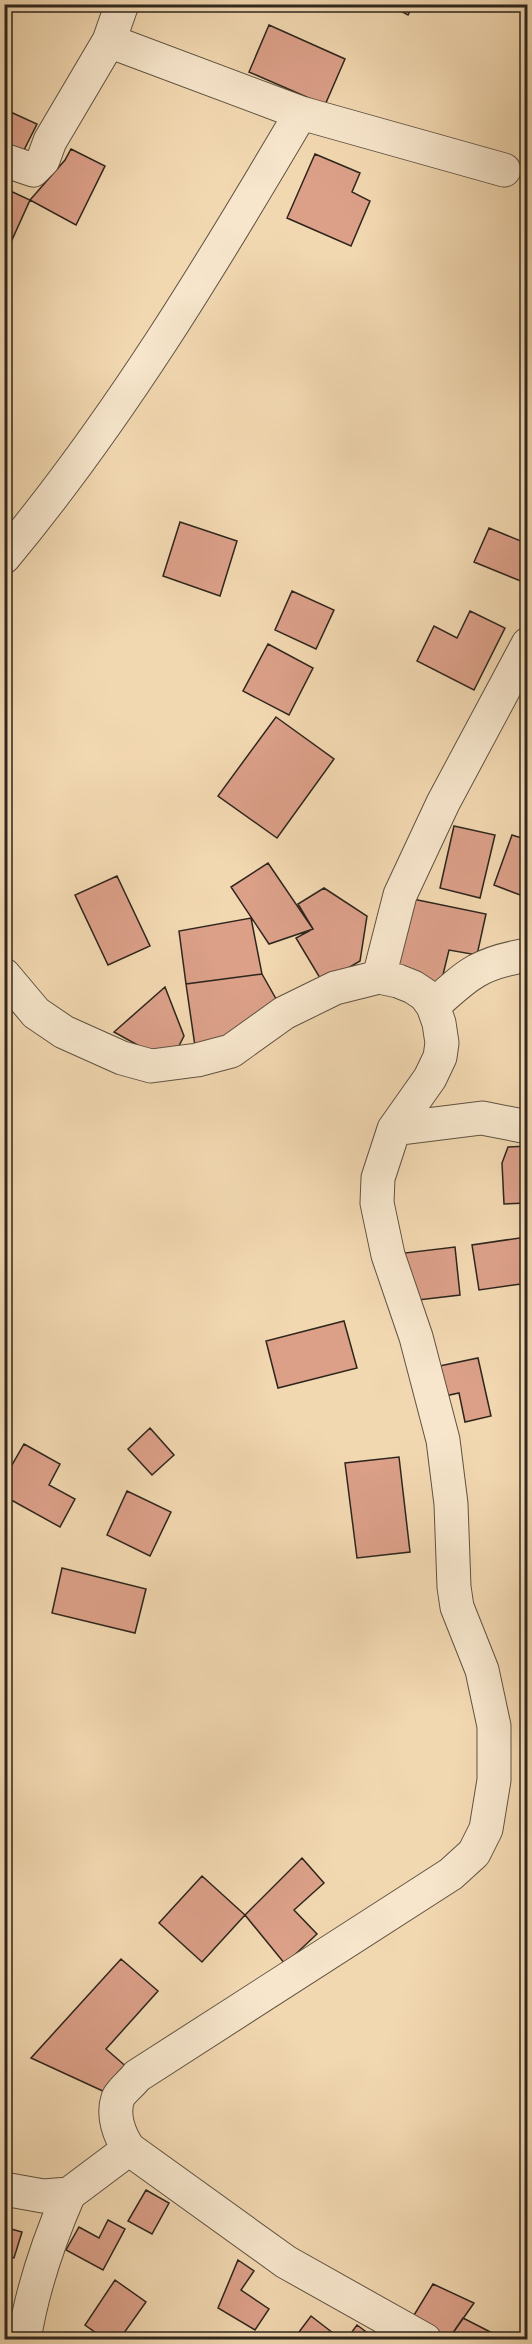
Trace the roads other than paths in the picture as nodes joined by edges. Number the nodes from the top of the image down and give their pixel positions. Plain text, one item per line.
1 (122, 4) edge
2 (109, 41) junction
3 (301, 113) junction
4 (4, 160) edge
5 (504, 170) dead end
6 (4, 557) edge
7 (528, 644) edge
8 (528, 955) edge
9 (4, 975) edge
10 (379, 977) junction
11 (433, 1006) junction
12 (528, 1127) edge
13 (394, 1129) junction
14 (129, 2149) junction
15 (4, 2189) edge
16 (69, 2194) junction
17 (24, 2340) edge
18 (425, 2340) edge

1 - 2 street
2 - 3 street
2 - 4 street
3 - 5 street
3 - 6 street
7 - 10 street
8 - 11 street
9 - 10 street
10 - 11 street
11 - 13 street
12 - 13 street
13 - 14 street
14 - 16 street
14 - 18 street
15 - 16 street
16 - 17 street

